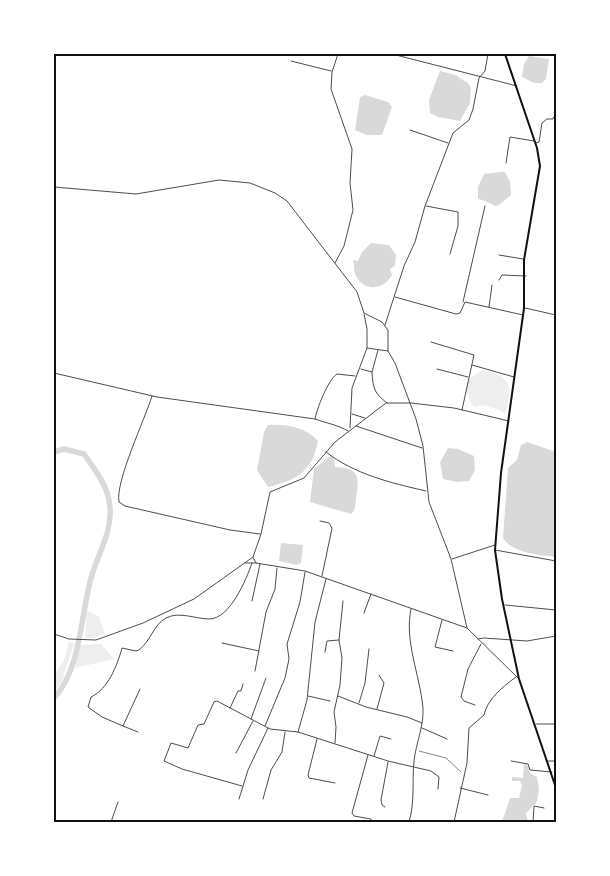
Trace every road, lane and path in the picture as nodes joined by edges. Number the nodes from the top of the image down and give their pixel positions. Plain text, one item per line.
1 (338, 54) edge
2 (392, 54) edge
3 (488, 54) edge
4 (505, 54) edge
5 (290, 61) dead end
6 (332, 72) junction
7 (479, 78) junction
8 (517, 86) junction
9 (556, 113) edge
10 (410, 130) dead end
11 (535, 142) junction
12 (449, 144) junction
13 (506, 163) dead end
14 (54, 187) edge
15 (426, 206) junction
16 (485, 206) dead end
17 (450, 254) dead end
18 (499, 255) dead end
19 (524, 260) junction
20 (335, 264) junction
21 (526, 276) junction
22 (499, 280) dead end
23 (492, 285) dead end
24 (394, 296) junction
25 (463, 302) junction
26 (489, 308) junction
27 (524, 308) junction
28 (364, 313) junction
29 (556, 314) edge
30 (524, 315) junction
31 (385, 326) junction
32 (431, 342) dead end
33 (367, 348) junction
34 (378, 350) junction
35 (388, 351) junction
36 (472, 364) junction
37 (360, 369) junction
38 (437, 369) dead end
39 (372, 372) junction
40 (54, 373) edge
41 (356, 376) junction
42 (468, 378) junction
43 (515, 378) junction
44 (152, 396) junction
45 (387, 403) junction
46 (411, 403) junction
47 (462, 410) junction
48 (352, 414) junction
49 (366, 418) junction
50 (315, 419) junction
51 (509, 421) junction
52 (356, 426) junction
53 (349, 430) junction
54 (423, 448) junction
55 (326, 452) junction
56 (427, 491) junction
57 (320, 520) dead end
58 (261, 534) junction
59 (495, 545) junction
60 (495, 550) junction
61 (253, 557) junction
62 (451, 559) junction
63 (556, 561) edge
64 (244, 562) junction
65 (252, 563) junction
66 (256, 563) junction
67 (260, 564) junction
68 (278, 568) junction
69 (305, 571) junction
70 (322, 577) junction
71 (326, 579) junction
72 (371, 593) junction
73 (252, 601) dead end
74 (343, 601) dead end
75 (503, 605) junction
76 (412, 609) junction
77 (556, 610) edge
78 (364, 612) dead end
79 (164, 614) junction
80 (165, 618) junction
81 (442, 619) junction
82 (466, 628) junction
83 (54, 634) edge
84 (556, 636) edge
85 (478, 639) junction
86 (339, 640) junction
87 (510, 640) junction
88 (222, 643) dead end
89 (482, 643) junction
90 (369, 649) dead end
91 (453, 651) dead end
92 (260, 652) junction
93 (325, 652) dead end
94 (255, 671) dead end
95 (379, 675) dead end
96 (266, 678) dead end
97 (518, 678) junction
98 (244, 684) dead end
99 (140, 689) dead end
100 (308, 696) junction
101 (338, 696) junction
102 (330, 701) dead end
103 (359, 704) junction
104 (475, 705) dead end
105 (230, 708) junction
106 (377, 710) junction
107 (252, 720) junction
108 (422, 723) junction
109 (536, 724) junction
110 (556, 724) edge
111 (123, 726) junction
112 (265, 727) junction
113 (268, 728) junction
114 (421, 728) junction
115 (285, 731) junction
116 (138, 732) dead end
117 (298, 732) junction
118 (317, 738) junction
119 (447, 739) dead end
120 (391, 740) dead end
121 (335, 743) junction
122 (419, 751) dead end
123 (236, 753) dead end
124 (368, 755) junction
125 (373, 756) junction
126 (388, 761) junction
127 (511, 761) dead end
128 (548, 761) junction
129 (556, 761) edge
130 (413, 769) junction
131 (552, 772) junction
132 (464, 774) junction
133 (335, 784) dead end
134 (242, 786) junction
135 (460, 788) junction
136 (556, 788) edge
137 (438, 789) dead end
138 (488, 795) dead end
139 (238, 799) dead end
140 (263, 799) dead end
141 (118, 802) dead end
142 (385, 807) dead end
143 (544, 808) dead end
144 (111, 822) edge
145 (371, 822) edge
146 (409, 822) edge
147 (454, 822) edge
148 (534, 822) edge

1 - 6 street
2 - 7 street
3 - 7 street
4 - 8 main road
5 - 6 street
6 - 20 street
7 - 8 street
7 - 12 street
8 - 11 main road
9 - 11 street
10 - 12 street
11 - 13 street
11 - 19 main road
12 - 15 street
14 - 20 street
15 - 17 street
15 - 24 street
16 - 25 street
18 - 19 street
19 - 21 main road
20 - 28 street
21 - 22 street
21 - 27 main road
23 - 26 street
24 - 25 street
24 - 31 street
25 - 26 street
26 - 30 street
27 - 29 street
27 - 30 main road
28 - 31 street
28 - 33 street
30 - 43 main road
31 - 35 street
32 - 36 street
33 - 34 street
33 - 37 street
34 - 35 street
34 - 39 street
35 - 46 street
36 - 42 street
36 - 43 street
37 - 39 street
37 - 41 street
38 - 42 street
39 - 45 street
40 - 44 street
41 - 48 street
41 - 50 street
42 - 47 street
43 - 51 main road
44 - 50 street
44 - 58 street
45 - 46 street
45 - 49 street
46 - 47 street
46 - 54 street
47 - 51 street
48 - 49 street
48 - 53 street
49 - 52 street
50 - 53 street
51 - 59 main road
52 - 53 street
52 - 54 street
53 - 55 street
54 - 56 street
55 - 56 street
55 - 58 street
56 - 62 street
57 - 70 street
58 - 61 street
59 - 60 main road
59 - 62 street
60 - 63 street
60 - 75 main road
61 - 64 street
61 - 66 street
62 - 82 street
64 - 65 street
64 - 79 street
65 - 66 street
65 - 80 street
66 - 67 street
67 - 68 street
67 - 73 street
68 - 69 street
68 - 92 street
69 - 70 street
69 - 112 street
70 - 71 street
71 - 72 street
71 - 100 street
72 - 76 street
72 - 78 street
74 - 86 street
75 - 77 street
75 - 87 main road
76 - 81 street
76 - 108 street
79 - 80 street
79 - 83 street
80 - 111 street
81 - 82 street
81 - 91 street
82 - 85 street
84 - 87 street
85 - 87 street
85 - 89 street
86 - 93 street
86 - 101 street
87 - 97 main road
88 - 92 street
89 - 97 street
89 - 104 street
90 - 103 street
92 - 94 street
95 - 106 street
96 - 107 street
97 - 109 main road
97 - 132 street
98 - 105 street
99 - 111 street
100 - 102 street
100 - 117 street
101 - 103 street
101 - 121 street
103 - 106 street
105 - 107 street
105 - 134 street
106 - 108 street
107 - 112 street
107 - 123 street
108 - 114 street
109 - 110 street
109 - 128 main road
111 - 116 street
112 - 113 street
113 - 115 street
113 - 134 street
114 - 119 street
114 - 130 street
115 - 117 street
115 - 140 street
117 - 118 street
118 - 121 street
118 - 133 street
120 - 125 street
121 - 124 street
122 - 132 path
124 - 125 street
124 - 145 street
125 - 126 street
126 - 130 street
126 - 142 street
127 - 131 street
128 - 129 street
128 - 131 main road
130 - 137 street
130 - 146 street
131 - 136 main road
132 - 135 street
134 - 139 street
135 - 138 street
135 - 147 street
141 - 144 street
143 - 148 street

